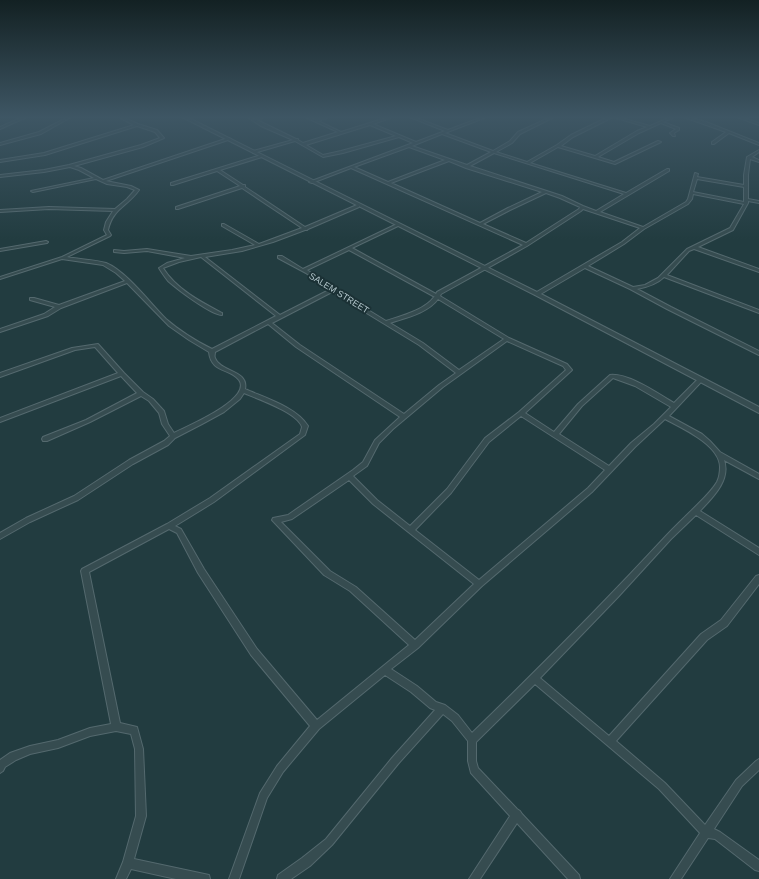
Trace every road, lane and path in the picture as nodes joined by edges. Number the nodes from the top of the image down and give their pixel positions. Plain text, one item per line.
1 (25, 157) edge
2 (99, 157) edge
3 (175, 157) edge
4 (258, 157) edge
5 (263, 157) edge
6 (379, 157) edge
7 (440, 157) edge
8 (484, 157) edge
9 (509, 157) edge
10 (538, 157) edge
11 (593, 157) edge
12 (627, 157) edge
13 (749, 157) joint
14 (596, 158) joint
15 (448, 160) junction
16 (0, 161) edge
17 (84, 161) junction
18 (759, 161) edge
19 (527, 163) junction
20 (69, 166) junction
21 (351, 167) junction
22 (467, 167) junction
23 (79, 168) junction
24 (218, 170) junction
25 (668, 170) dead end
26 (0, 176) edge
27 (96, 178) junction
28 (102, 181) junction
29 (311, 182) junction
30 (389, 183) junction
31 (172, 184) dead end
32 (244, 186) junction
33 (746, 186) junction
34 (33, 191) dead end
35 (546, 192) junction
36 (692, 193) junction
37 (626, 194) junction
38 (746, 201) junction
39 (759, 202) edge
40 (358, 206) junction
41 (582, 207) junction
42 (177, 208) dead end
43 (114, 210) junction
44 (0, 211) edge
45 (598, 211) junction
46 (481, 224) junction
47 (223, 225) dead end
48 (397, 225) junction
49 (643, 228) junction
50 (306, 229) junction
51 (46, 242) dead end
52 (257, 244) junction
53 (526, 245) junction
54 (694, 247) junction
55 (349, 248) junction
56 (0, 250) edge
57 (116, 251) dead end
58 (203, 257) junction
59 (280, 257) dead end
60 (62, 258) junction
61 (192, 258) junction
62 (585, 266) junction
63 (485, 268) junction
64 (759, 270) edge
65 (306, 272) junction
66 (666, 276) junction
67 (0, 278) edge
68 (127, 282) junction
69 (632, 288) junction
70 (332, 290) junction
71 (537, 294) junction
72 (437, 296) junction
73 (32, 299) dead end
74 (59, 307) junction
75 (759, 312) edge
76 (220, 314) dead end
77 (280, 317) junction
78 (268, 322) junction
79 (387, 322) junction
80 (0, 331) edge
81 (507, 339) junction
82 (212, 351) junction
83 (759, 353) edge
84 (459, 373) junction
85 (122, 374) junction
86 (0, 375) edge
87 (700, 380) junction
88 (243, 390) junction
89 (141, 393) junction
90 (674, 406) junction
91 (759, 410) edge
92 (521, 413) junction
93 (665, 416) junction
94 (404, 417) junction
95 (0, 420) edge
96 (555, 435) junction
97 (173, 436) junction
98 (45, 439) dead end
99 (720, 454) junction
100 (610, 470) junction
101 (349, 476) junction
102 (759, 477) edge
103 (695, 511) junction
104 (169, 526) junction
105 (410, 529) junction
106 (0, 536) edge
107 (759, 552) edge
108 (759, 578) edge
109 (479, 584) junction
110 (415, 645) junction
111 (385, 670) junction
112 (534, 678) junction
113 (442, 708) junction
114 (316, 726) junction
115 (116, 727) junction
116 (472, 740) junction
117 (610, 741) junction
118 (1, 764) edge
119 (759, 764) edge
120 (517, 814) junction
121 (705, 832) junction
122 (128, 863) junction
123 (759, 866) edge
124 (121, 879) edge
125 (205, 879) edge
126 (234, 879) edge
127 (282, 879) edge
128 (474, 879) edge
129 (575, 879) edge
130 (675, 879) edge

1 - 16 street
2 - 17 street
3 - 28 street
4 - 24 street
5 - 29 street
6 - 21 street
7 - 15 street
8 - 22 street
9 - 19 street
10 - 19 street
11 - 14 street
12 - 14 street
13 - 18 street
13 - 33 street
15 - 22 street
15 - 30 street
17 - 20 street
17 - 23 street
19 - 37 street
20 - 23 street
20 - 26 street
21 - 29 street
21 - 30 street
22 - 35 street
23 - 27 street
24 - 31 street
24 - 32 street
25 - 37 street
27 - 28 street
27 - 34 street
28 - 43 street
29 - 40 street
30 - 46 street
32 - 42 street
32 - 50 street
33 - 36 street
33 - 38 street
35 - 41 street
35 - 46 street
36 - 38 street
36 - 49 street
37 - 45 street
38 - 39 street
38 - 54 street
40 - 48 street
40 - 50 street
41 - 45 street
41 - 53 street
43 - 44 street
43 - 60 street
45 - 49 street
46 - 53 street
47 - 52 street
48 - 55 street, SALEM STREET
48 - 63 street
49 - 62 street
50 - 52 street
51 - 56 street
52 - 58 street
53 - 63 street
54 - 64 street
54 - 66 street
55 - 65 street, SALEM STREET
55 - 72 street
57 - 61 street
58 - 61 street
58 - 77 street
59 - 65 street
60 - 67 street
60 - 68 street
61 - 76 street
62 - 69 street
62 - 71 street
63 - 71 street
63 - 72 street
65 - 70 street, SALEM STREET
66 - 69 street
66 - 75 street
68 - 74 street
68 - 82 street
69 - 83 street
70 - 77 street
70 - 79 street, SALEM STREET
71 - 87 street
72 - 79 street
72 - 81 street
73 - 74 street
74 - 80 street
77 - 78 street
78 - 82 street
78 - 94 street
79 - 84 street, SALEM STREET
81 - 84 street
81 - 92 street
82 - 88 street
84 - 94 street
85 - 86 street
85 - 89 street
85 - 95 street
87 - 90 street
87 - 91 street
88 - 97 street
88 - 104 street
89 - 97 street
89 - 98 street
90 - 93 street
90 - 96 street
92 - 96 street
92 - 105 street
93 - 99 street
93 - 100 street
94 - 101 street
96 - 100 street
97 - 106 street
99 - 102 street
99 - 103 street
100 - 109 street
101 - 105 street
101 - 110 street
103 - 107 street
103 - 112 street
104 - 114 street
104 - 115 street
105 - 109 street
108 - 117 street
109 - 110 street
110 - 111 street
111 - 113 street
111 - 114 street
112 - 116 street
112 - 117 street
113 - 116 street
113 - 127 street
114 - 126 street
115 - 118 street
115 - 122 street
116 - 120 street
117 - 121 street
119 - 121 street
120 - 128 street
120 - 129 street
121 - 123 street
121 - 130 street
122 - 124 street
122 - 125 street

